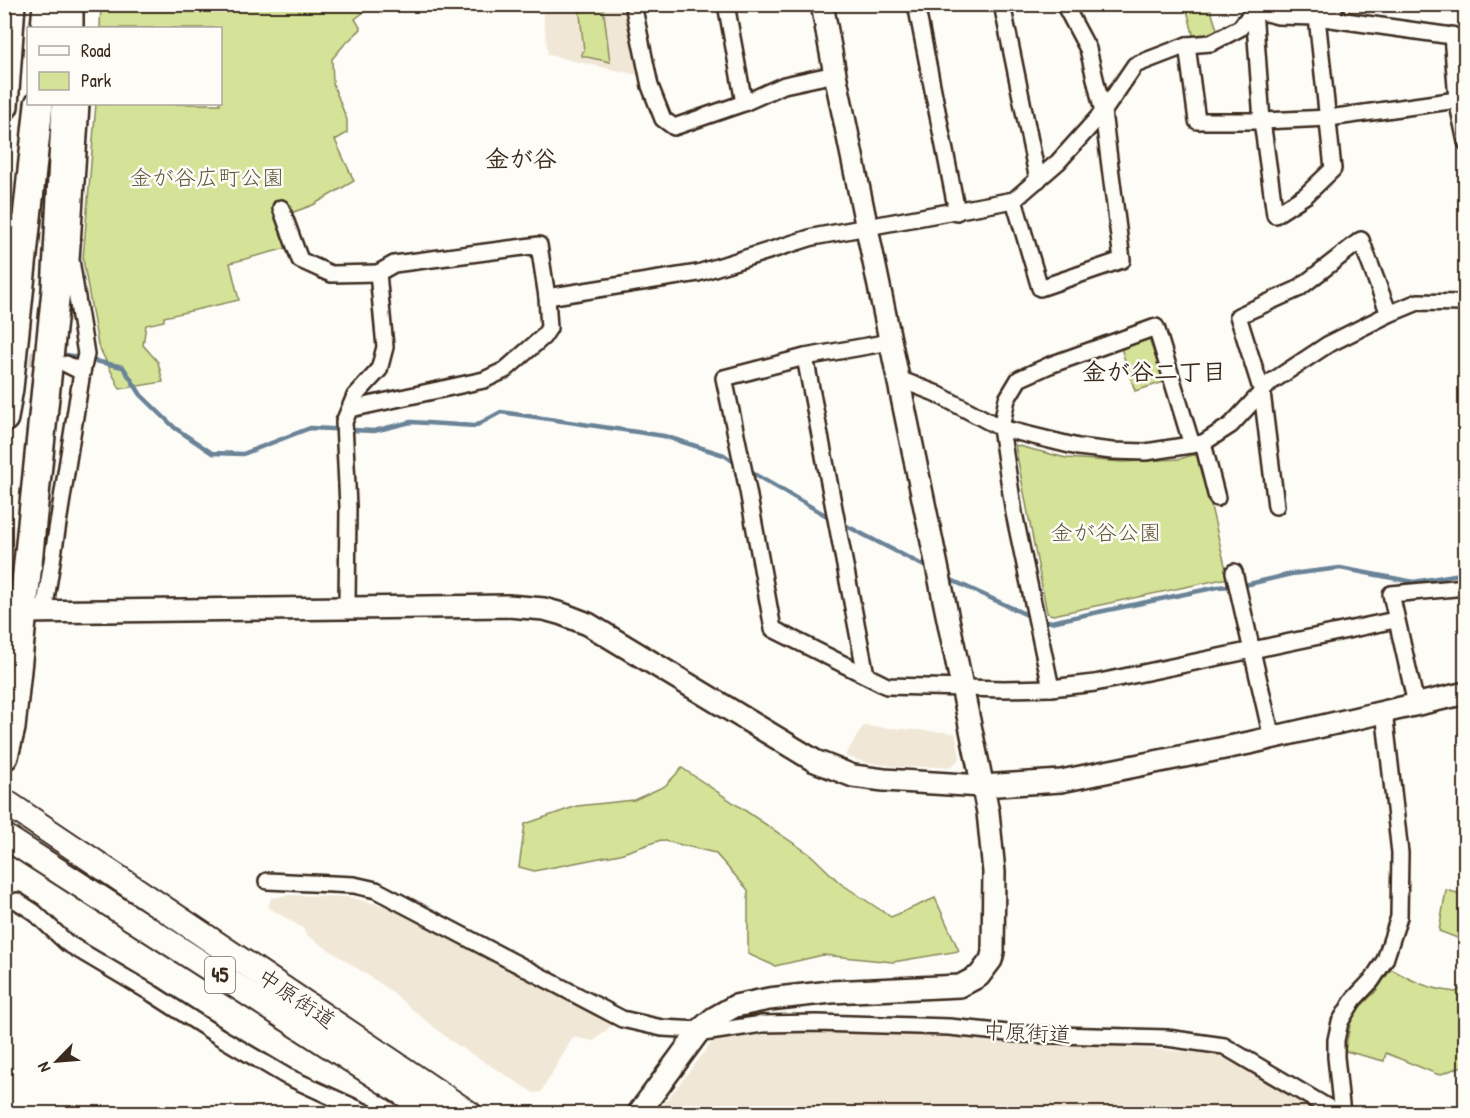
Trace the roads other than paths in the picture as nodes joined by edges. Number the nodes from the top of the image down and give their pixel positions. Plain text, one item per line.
1 (11, 4) edge
2 (47, 4) edge
3 (69, 4) edge
4 (633, 4) edge
5 (726, 4) edge
6 (822, 4) edge
7 (916, 4) edge
8 (1002, 4) edge
9 (1064, 4) edge
10 (1337, 4) edge
11 (1252, 6) edge
12 (1317, 17) junction
13 (45, 27) edge
14 (69, 27) edge
15 (1459, 36) edge
16 (1187, 45) junction
17 (835, 74) junction
18 (1457, 100) junction
19 (744, 103) junction
20 (39, 105) edge
21 (66, 105) edge
22 (81, 105) edge
23 (4, 106) edge
24 (1103, 112) junction
25 (1329, 118) junction
26 (1262, 121) junction
27 (1466, 142) edge
28 (1038, 180) junction
29 (1014, 200) junction
30 (281, 208) dead end
31 (957, 212) junction
32 (868, 228) junction
33 (378, 273) junction
34 (547, 297) junction
35 (1466, 301) edge
36 (1389, 314) junction
37 (890, 342) junction
38 (805, 357) junction
39 (66, 364) tunnel mouth
40 (82, 372) junction
41 (899, 379) junction
42 (1262, 392) junction
43 (347, 415) junction
44 (4, 418) edge
45 (1001, 428) junction
46 (1198, 444) junction
47 (1217, 498) dead end
48 (1276, 506) dead end
49 (1234, 572) dead end
50 (1466, 587) edge
51 (347, 606) junction
52 (33, 612) junction
53 (1395, 620) junction
54 (1252, 650) junction
55 (866, 675) junction
56 (1051, 688) junction
57 (963, 690) junction
58 (1466, 693) edge
59 (1416, 704) junction
60 (1384, 711) junction
61 (1272, 738) junction
62 (4, 756) edge
63 (982, 786) junction
64 (4, 801) edge
65 (4, 836) edge
66 (267, 881) dead end
67 (17, 901) dead end
68 (698, 1032) junction
69 (369, 1113) edge
70 (435, 1113) edge
71 (470, 1113) edge
72 (638, 1113) edge
73 (1341, 1113) edge

1 - 23 highway
2 - 13 highway
3 - 14 highway
4 - 19 street
5 - 19 street
6 - 17 street
7 - 31 street
8 - 28 street
9 - 24 street
10 - 12 street
11 - 12 street
11 - 16 street
11 - 26 street
12 - 15 street
12 - 25 street
15 - 18 street
16 - 24 street
16 - 26 street
17 - 19 street
17 - 32 street
18 - 25 street
18 - 27 street
20 - 44 highway
21 - 52 highway
22 - 40 street
24 - 28 street
24 - 29 street
25 - 26 street
25 - 26 street
28 - 29 street
29 - 31 street
30 - 33 street
31 - 32 street
32 - 34 street
32 - 37 street
33 - 34 street
33 - 43 street
34 - 43 street
35 - 36 street
36 - 42 street
36 - 42 street
37 - 38 street
37 - 41 street
38 - 55 street
38 - 55 street
39 - 40 street
40 - 52 street
41 - 45 street
41 - 57 street
42 - 46 street
42 - 48 street
43 - 51 street
45 - 46 street
45 - 46 street
45 - 56 street
46 - 47 street
49 - 54 street
50 - 53 street
51 - 52 street
51 - 63 street
52 - 62 highway
53 - 54 street
53 - 59 street
54 - 56 street
54 - 61 street
55 - 57 street
56 - 57 street
57 - 63 street
58 - 59 street
59 - 60 street
60 - 61 street
60 - 73 street
61 - 63 street
63 - 68 street
64 - 71 main road, 中原街道 / 45
65 - 70 main road, 中原街道 / 45
66 - 68 street, 中原街道
67 - 69 street
68 - 72 street
68 - 73 street, 中原街道

